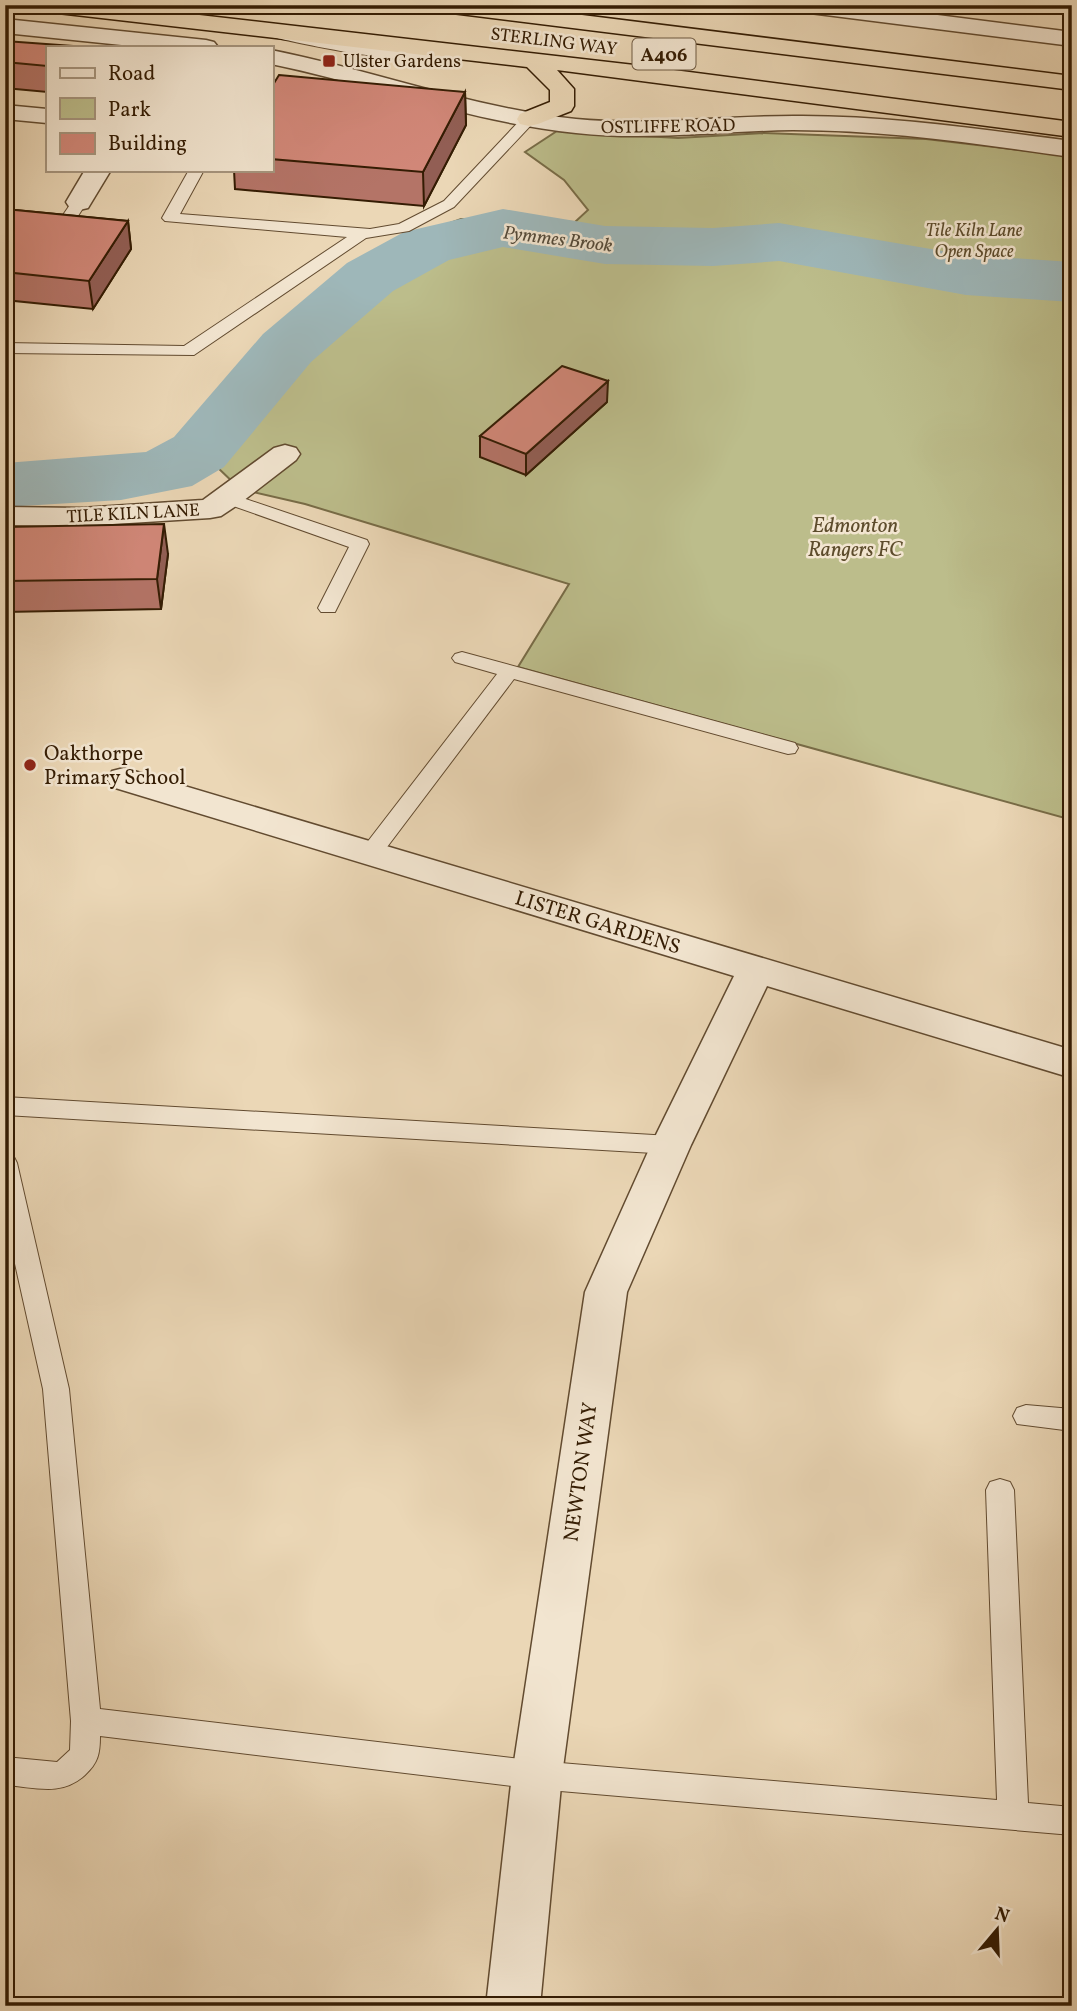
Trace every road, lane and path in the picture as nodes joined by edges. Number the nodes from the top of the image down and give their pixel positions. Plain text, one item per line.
1 (49, 5) edge
2 (244, 5) edge
3 (444, 5) edge
4 (802, 5) edge
5 (530, 15) junction
6 (5, 26) edge
7 (1072, 39) edge
8 (185, 46) edge
9 (273, 57) edge
10 (1072, 59) edge
11 (534, 60) junction
12 (1072, 83) edge
13 (981, 95) dead end
14 (5, 112) edge
15 (46, 116) edge
16 (530, 119) junction
17 (1072, 130) edge
18 (1072, 149) edge
19 (97, 172) edge
20 (195, 172) edge
21 (79, 202) joint
22 (5, 225) edge
23 (362, 234) junction
24 (5, 348) edge
25 (285, 454) dead end
26 (228, 498) junction
27 (5, 516) edge
28 (328, 608) dead end
29 (462, 657) dead end
30 (510, 671) junction
31 (788, 748) dead end
32 (124, 779) dead end
33 (370, 854) junction
34 (756, 970) junction
35 (1072, 1064) edge
36 (5, 1106) edge
37 (671, 1145) junction
38 (5, 1163) edge
39 (1026, 1416) dead end
40 (1072, 1420) edge
41 (1000, 1490) dead end
42 (86, 1721) junction
43 (5, 1771) edge
44 (537, 1775) junction
45 (1013, 1814) junction
46 (1072, 1821) edge
47 (513, 2006) edge

1 - 11 highway, A406
2 - 13 highway, STERLING WAY / A406
3 - 5 highway, STERLING WAY / A406
4 - 7 street
5 - 10 highway, A406
5 - 12 highway, STERLING WAY / A406
6 - 8 street
9 - 16 street, OSTLIFFE ROAD
11 - 16 highway
11 - 17 highway, A406
14 - 15 street
16 - 18 street, OSTLIFFE ROAD
16 - 23 lane
19 - 21 street
20 - 23 lane
21 - 22 lane
23 - 24 lane
25 - 26 street, TILE KILN LANE
26 - 27 street, TILE KILN LANE
26 - 28 lane
29 - 30 lane
30 - 31 lane
30 - 33 lane
32 - 33 street, LISTER GARDENS
33 - 34 street, LISTER GARDENS
34 - 35 street, LISTER GARDENS
34 - 37 street, NEWTON WAY
36 - 37 lane
37 - 44 street, NEWTON WAY
38 - 42 lane
39 - 40 lane
41 - 45 lane
42 - 43 lane
42 - 44 lane
44 - 45 lane
44 - 47 street, NEWTON WAY
45 - 46 lane

